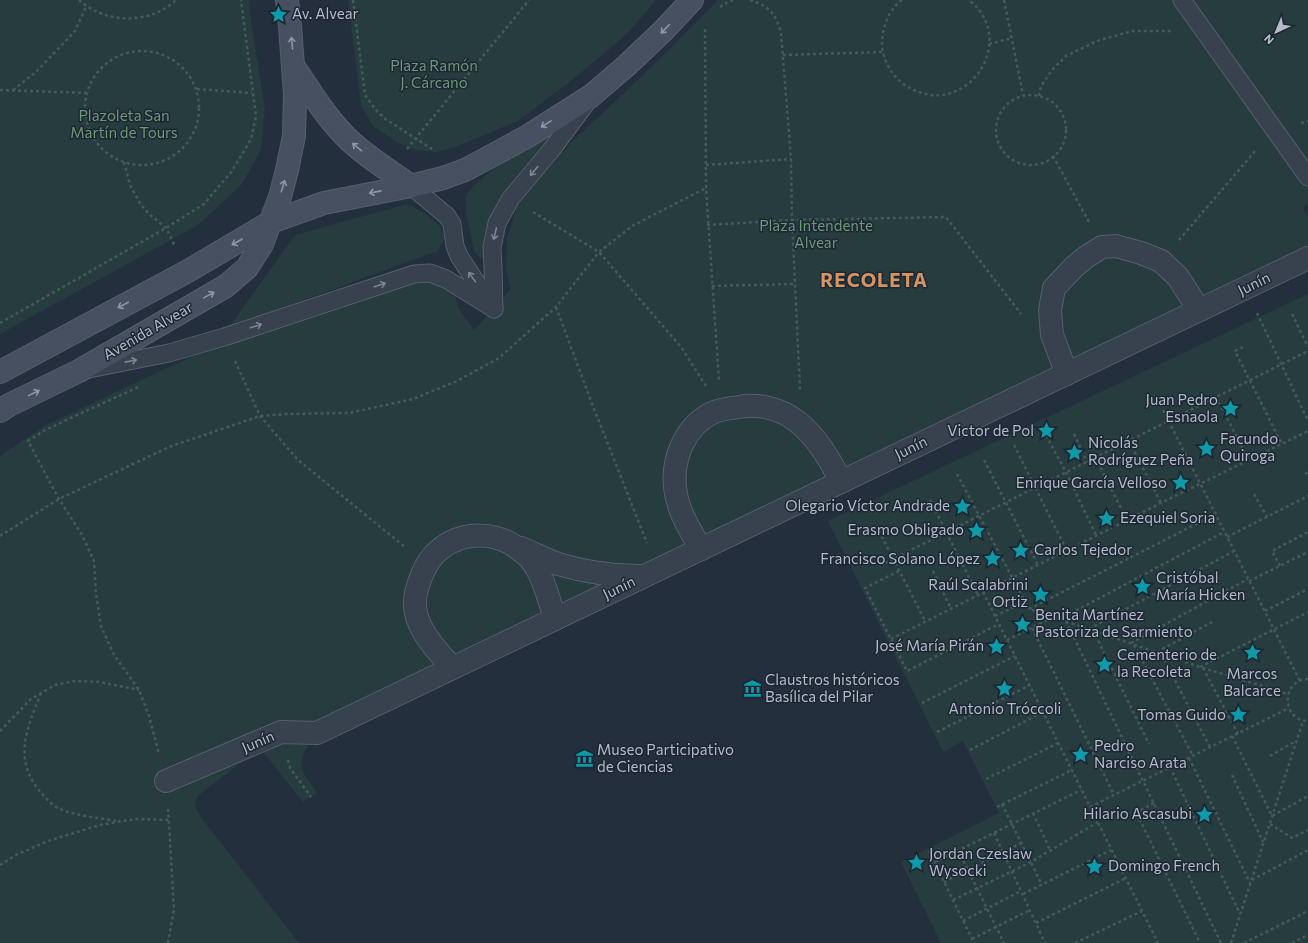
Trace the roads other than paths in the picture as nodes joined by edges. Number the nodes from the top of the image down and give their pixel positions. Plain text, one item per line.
1 (287, 0) edge
2 (692, 0) edge
3 (1182, 0) edge
4 (294, 67) junction
5 (591, 96) junction
6 (1308, 177) edge
7 (411, 186) junction
8 (270, 222) junction
9 (1308, 258) edge
10 (494, 309) junction
11 (1199, 310) junction
12 (79, 371) junction
13 (0, 372) edge
14 (1067, 374) junction
15 (0, 411) edge
16 (841, 482) junction
17 (515, 545) junction
18 (701, 549) junction
19 (651, 573) junction
20 (555, 619) junction
21 (452, 668) junction
22 (166, 781) road end

4 -> 1 main road, Avenida Alvear
2 -> 5 main road
3 - 6 lane
7 -> 4 main road
8 -> 4 main road, Avenida Alvear
5 -> 7 main road
5 -> 10 lane
7 -> 8 main road
10 -> 7 lane
12 -> 8 main road, Avenida Alvear
8 -> 13 main road
9 - 11 street, Junín
12 -> 10 lane
11 - 14 street, Junín
11 - 14 street
15 -> 12 main road, Avenida Alvear
14 - 16 street, Junín
16 - 18 street, Junín
16 - 18 street
17 - 19 street
17 - 20 street
17 - 21 street
18 - 19 street, Junín
19 - 20 street, Junín
20 - 21 street, Junín
21 - 22 street, Junín

